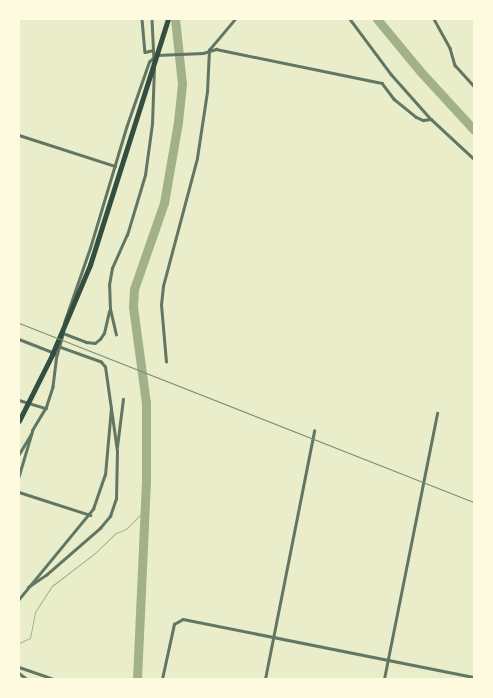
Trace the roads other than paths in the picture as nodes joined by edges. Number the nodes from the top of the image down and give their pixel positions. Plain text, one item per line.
1 (142, 19) edge
2 (152, 19) edge
3 (168, 19) edge
4 (236, 19) edge
5 (350, 19) edge
6 (434, 19) edge
7 (153, 50) junction
8 (209, 50) junction
9 (154, 56) junction
10 (474, 86) edge
11 (432, 119) junction
12 (19, 136) edge
13 (474, 158) edge
14 (115, 166) junction
15 (125, 169) dead end
16 (110, 310) junction
17 (63, 333) junction
18 (116, 335) dead end
19 (19, 339) edge
20 (59, 347) junction
21 (57, 354) junction
22 (166, 362) dead end
23 (123, 399) dead end
24 (20, 400) edge
25 (112, 404) junction
26 (19, 405) edge
27 (46, 408) junction
28 (437, 413) dead end
29 (19, 421) edge
30 (33, 430) junction
31 (314, 431) dead end
32 (117, 450) junction
33 (19, 454) edge
34 (19, 477) edge
35 (19, 492) edge
36 (90, 515) junction
37 (28, 587) junction
38 (19, 599) edge
39 (274, 636) junction
40 (388, 659) junction
41 (19, 667) edge
42 (19, 673) edge
43 (474, 677) edge
44 (27, 679) edge
45 (53, 679) edge
46 (162, 679) edge
47 (265, 679) edge
48 (384, 679) edge

1 - 7 street
2 - 7 street
3 - 29 highway
4 - 8 street
5 - 11 street
6 - 10 street
7 - 9 street
8 - 9 street
8 - 11 street
8 - 22 street
9 - 14 street
9 - 16 street
11 - 13 street
12 - 14 street
14 - 15 street
14 - 17 street
16 - 17 street
16 - 18 street
17 - 20 street
19 - 21 street
20 - 21 street
20 - 25 street
21 - 27 street
23 - 32 street
24 - 26 street
24 - 27 street
25 - 32 street
25 - 36 street
27 - 30 street
28 - 40 street
30 - 33 street
30 - 34 street
31 - 39 street
32 - 37 street
35 - 36 street
36 - 37 street
37 - 38 street
39 - 40 street
39 - 46 street
39 - 47 street
40 - 43 street
40 - 48 street
41 - 45 street
42 - 44 street

